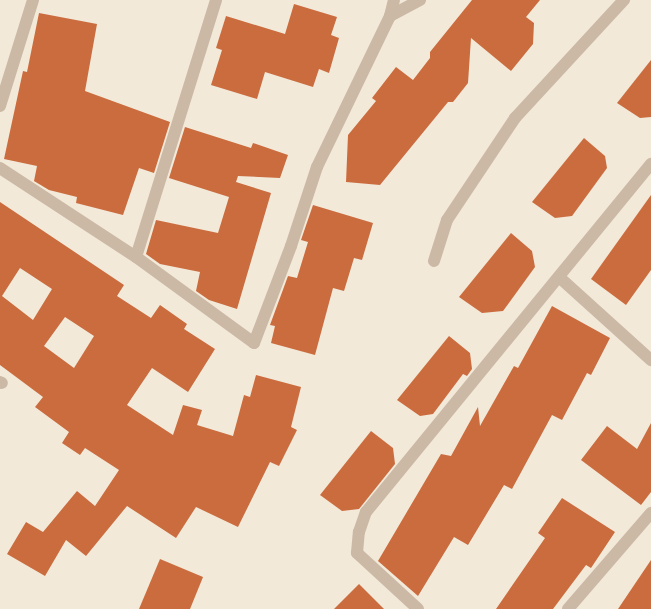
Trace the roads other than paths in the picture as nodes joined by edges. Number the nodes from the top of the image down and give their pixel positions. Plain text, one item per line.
1 (33, 0) edge
2 (216, 0) edge
3 (394, 0) edge
4 (420, 0) edge
5 (624, 0) edge
6 (390, 16) junction
7 (0, 106) edge
8 (651, 164) edge
9 (0, 168) edge
10 (136, 257) junction
11 (434, 261) dead end
12 (559, 278) junction
13 (651, 360) edge
14 (651, 513) edge
15 (418, 609) edge
16 (568, 609) edge

1 - 7 street
2 - 10 street
3 - 6 street
4 - 6 street
5 - 11 street
6 - 10 street
8 - 12 street
9 - 10 street
12 - 13 street
12 - 15 street
14 - 16 street

